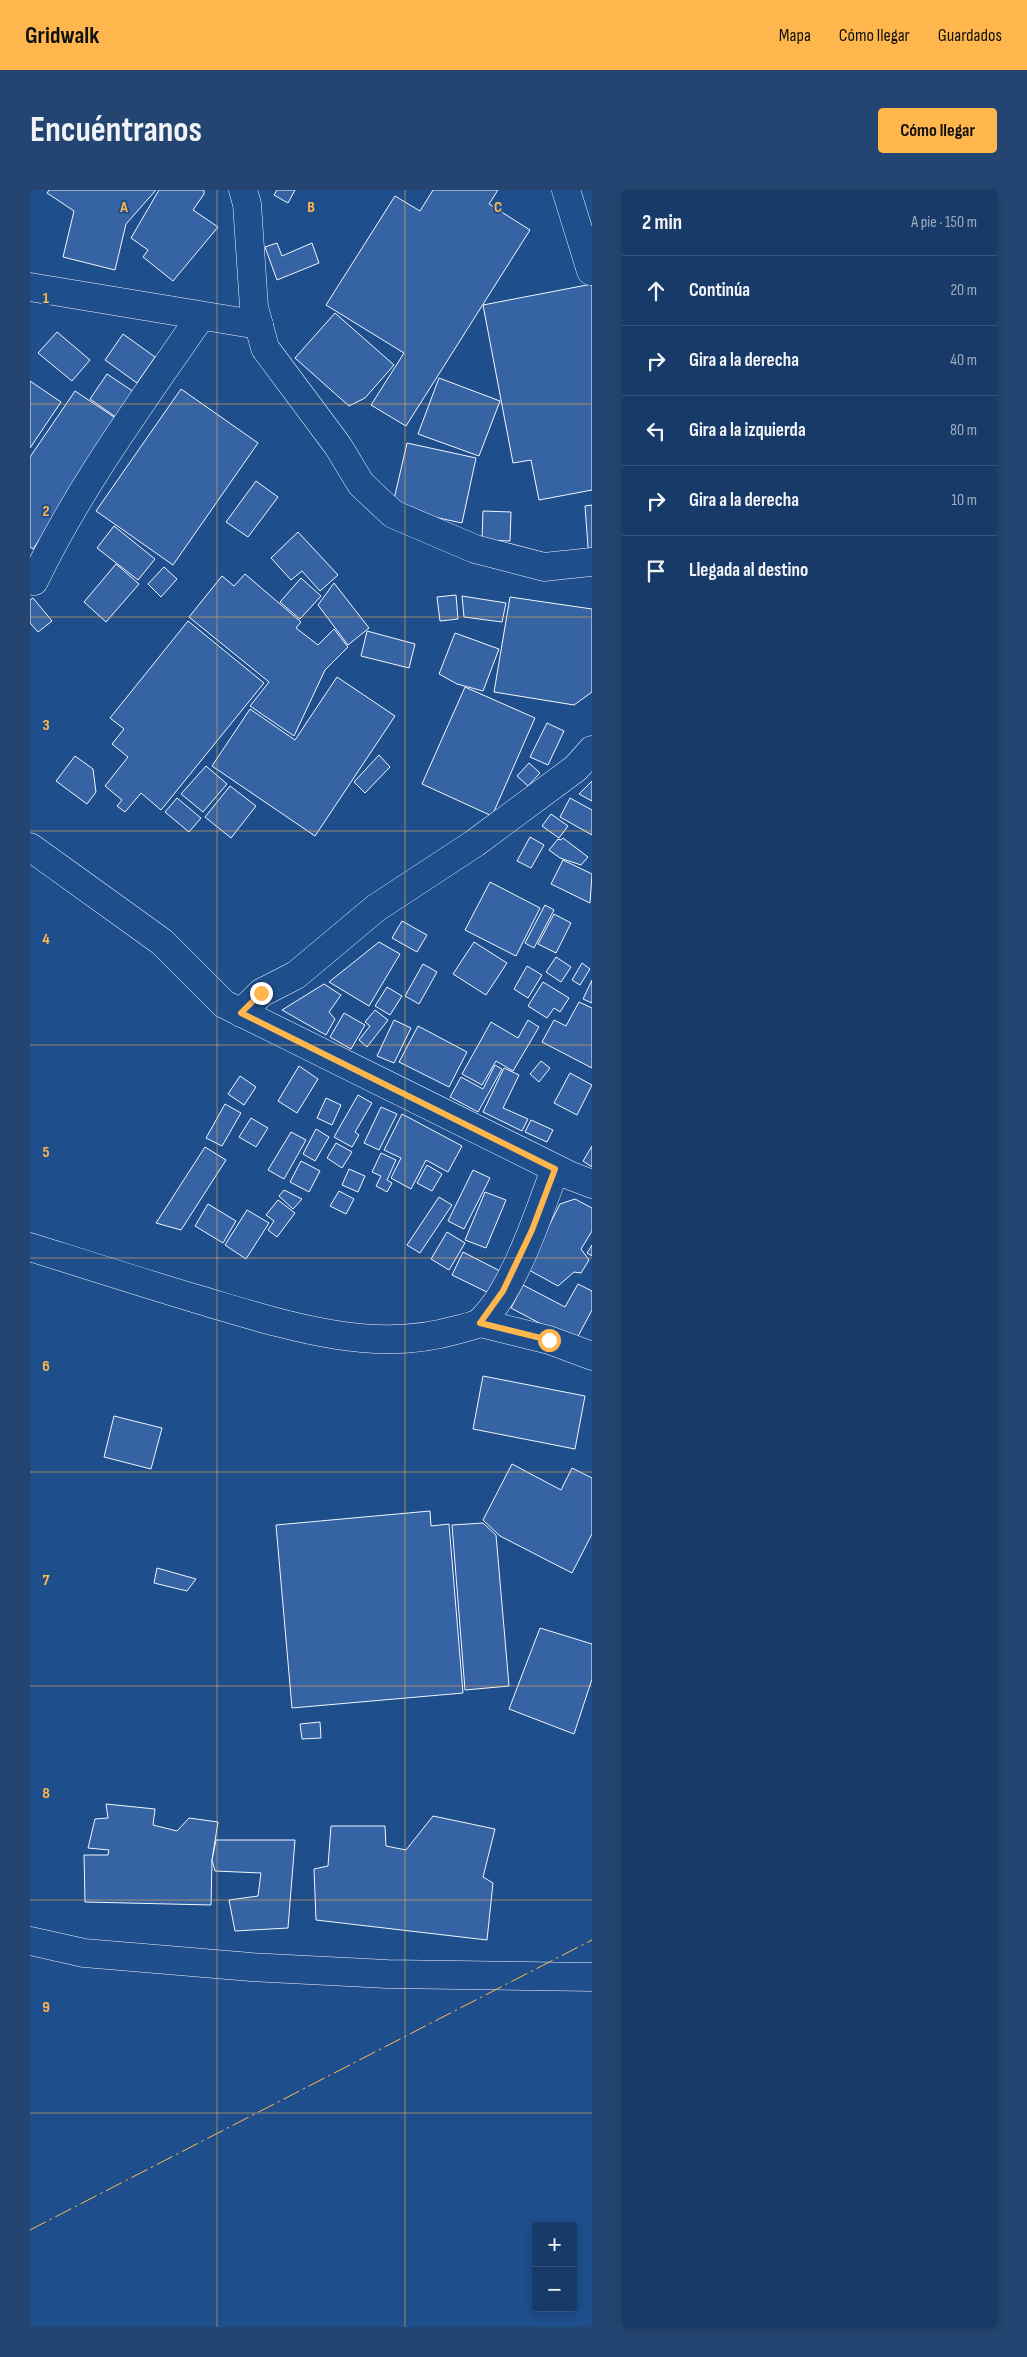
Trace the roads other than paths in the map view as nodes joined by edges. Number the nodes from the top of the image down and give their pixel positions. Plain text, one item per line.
1 (243, 190) edge
2 (566, 190) edge
3 (590, 271) dead end
4 (30, 287) edge
5 (201, 316) junction
6 (259, 325) junction
7 (592, 562) edge
8 (34, 581) dead end
9 (592, 750) edge
10 (30, 846) edge
11 (241, 1013) junction
12 (555, 1169) junction
13 (592, 1184) edge
14 (30, 1247) edge
15 (480, 1323) junction
16 (592, 1356) edge
17 (30, 1941) edge
18 (592, 1977) edge

1 - 6 street
2 - 3 street
4 - 5 street
5 - 6 street
5 - 8 street
6 - 7 street
9 - 11 street
10 - 11 street
11 - 12 street
12 - 13 street
12 - 15 street
14 - 15 street
15 - 16 street
17 - 18 street

